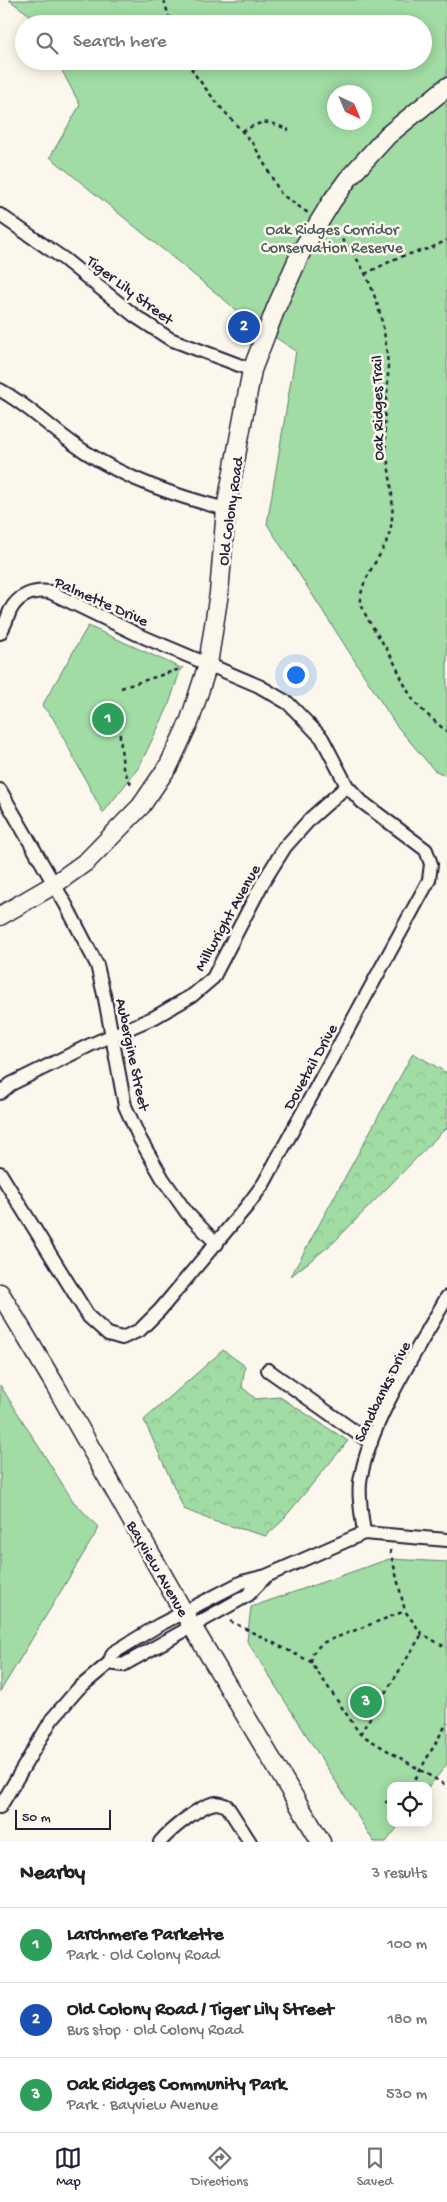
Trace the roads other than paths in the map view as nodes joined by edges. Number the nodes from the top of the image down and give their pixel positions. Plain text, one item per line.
1 (447, 87) edge
2 (0, 215) edge
3 (252, 370) junction
4 (0, 390) edge
5 (226, 509) junction
6 (0, 633) edge
7 (208, 664) junction
8 (347, 786) junction
9 (0, 790) edge
10 (55, 884) junction
11 (0, 916) edge
12 (111, 1036) junction
13 (0, 1093) edge
14 (0, 1173) edge
15 (217, 1244) junction
16 (0, 1293) edge
17 (447, 1297) edge
18 (268, 1370) dead end
19 (371, 1443) junction
20 (364, 1533) junction
21 (447, 1540) edge
22 (266, 1576) junction
23 (183, 1611) junction
24 (192, 1626) junction
25 (109, 1663) junction
26 (0, 1807) edge
27 (160, 1842) edge
28 (250, 1842) edge
29 (321, 1842) edge

1 - 3 street, Old Colony Road
2 - 3 street, Tiger Lily Street
3 - 5 street, Old Colony Road
4 - 5 street
5 - 7 street, Old Colony Road
6 - 7 street, Palmette Drive
7 - 8 street, Dovetail Drive
7 - 10 street, Old Colony Road
8 - 12 street, Millwright Avenue
8 - 15 street, Dovetail Drive
9 - 10 street, Aubergine Street
10 - 11 street, Old Colony Road
10 - 12 street, Aubergine Street
12 - 13 street
12 - 15 street, Aubergine Street
14 - 15 street, Dovetail Drive
16 - 23 street, Bayview Avenue
17 - 19 street, Sandbanks Drive
18 - 19 street
19 - 20 street, Sandbanks Drive
20 - 21 street
20 - 22 street
22 - 23 street
22 - 24 street
23 - 24 street, Bayview Avenue
23 - 25 street
24 - 25 street
24 - 29 street, Bayview Avenue
25 - 26 street
27 - 28 street

